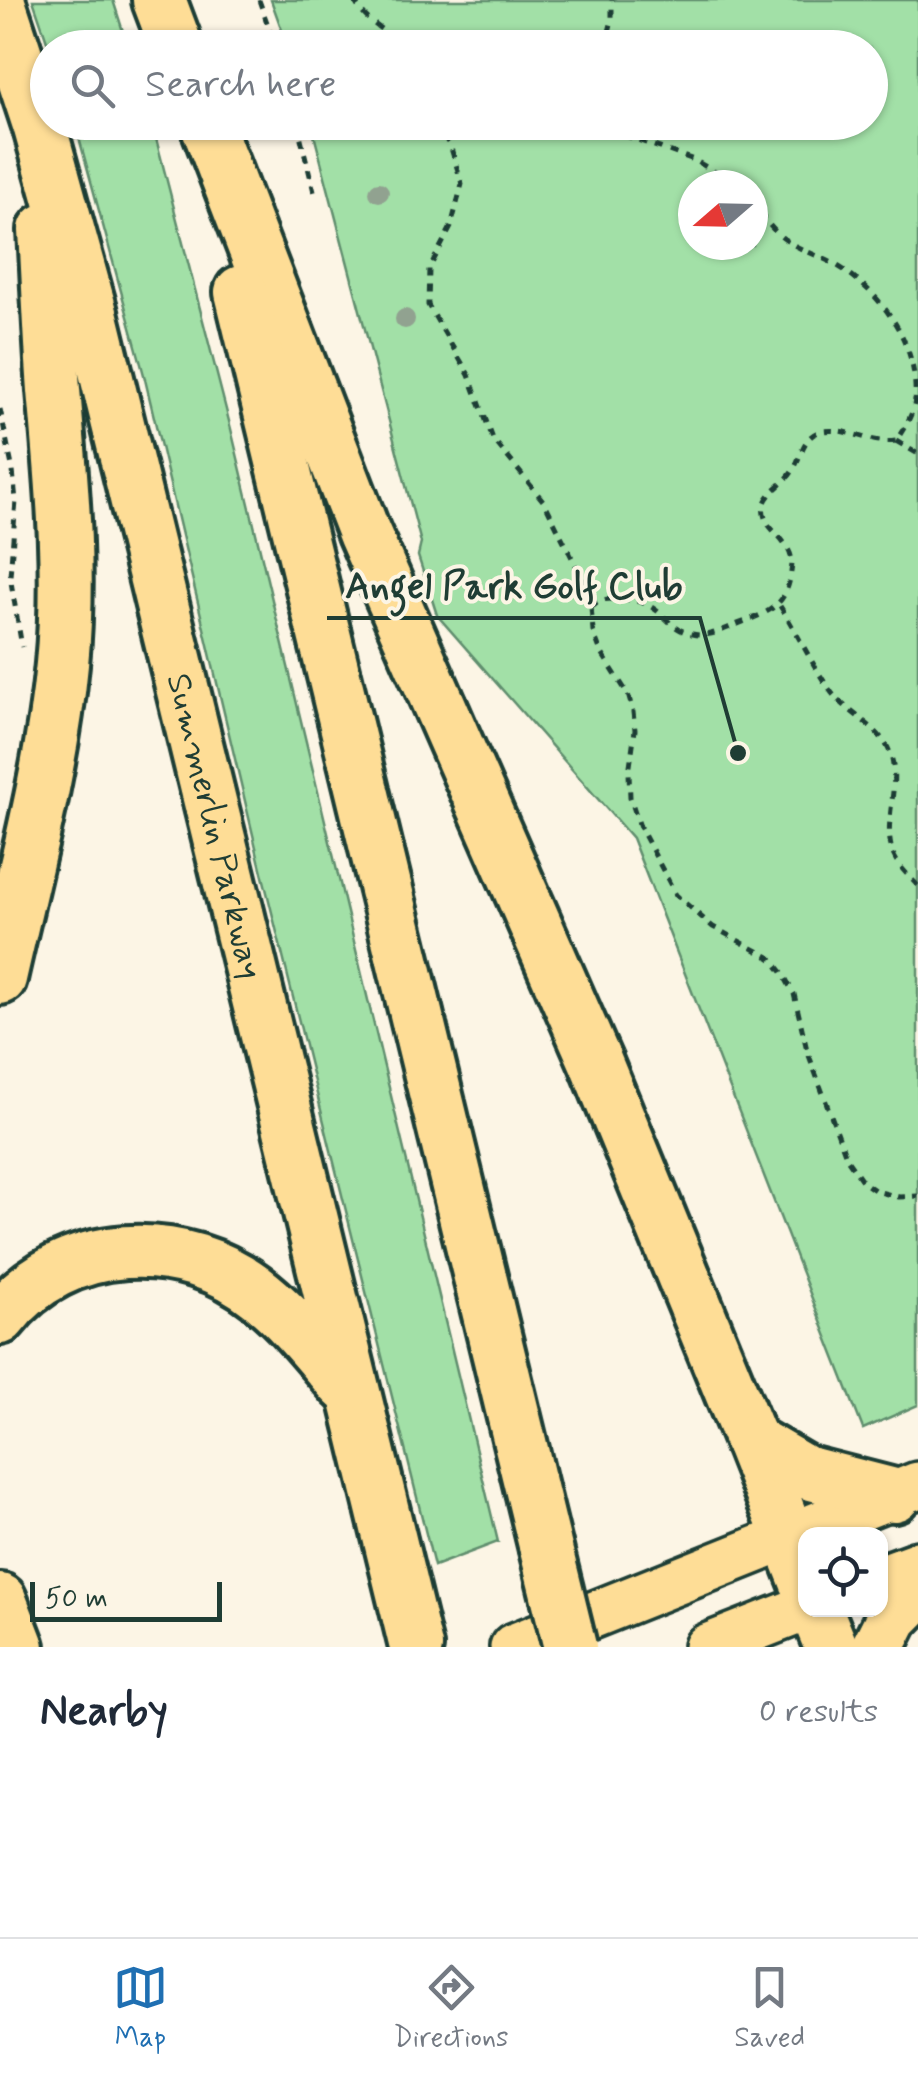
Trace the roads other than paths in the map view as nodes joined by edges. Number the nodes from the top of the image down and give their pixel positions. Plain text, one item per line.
1 (158, 0) edge
2 (0, 6) edge
3 (169, 30) edge
4 (30, 98) edge
5 (41, 140) edge
6 (43, 140) edge
7 (202, 140) edge
8 (213, 140) edge
9 (0, 978) edge
10 (0, 1318) edge
11 (352, 1394) junction
12 (752, 1441) junction
13 (906, 1490) edge
14 (797, 1560) edge
15 (918, 1564) edge
16 (888, 1575) edge
17 (918, 1592) edge
18 (0, 1600) edge
19 (798, 1611) edge
20 (819, 1617) edge
21 (18, 1647) edge
22 (416, 1647) edge
23 (513, 1647) edge
24 (570, 1647) edge
25 (707, 1647) edge
26 (831, 1647) edge
27 (878, 1647) edge

1 - 3 highway
2 - 4 highway, Summerlin Parkway
5 - 9 highway
6 - 11 highway, Summerlin Parkway
7 - 24 highway, bridge
8 - 12 highway
10 - 11 highway
11 - 22 highway, Summerlin Parkway
12 - 13 highway
12 - 14 highway
13 - 14 main road
14 - 23 main road
15 - 16 main road
17 - 27 highway
18 - 21 highway
19 - 25 main road
20 - 26 highway

